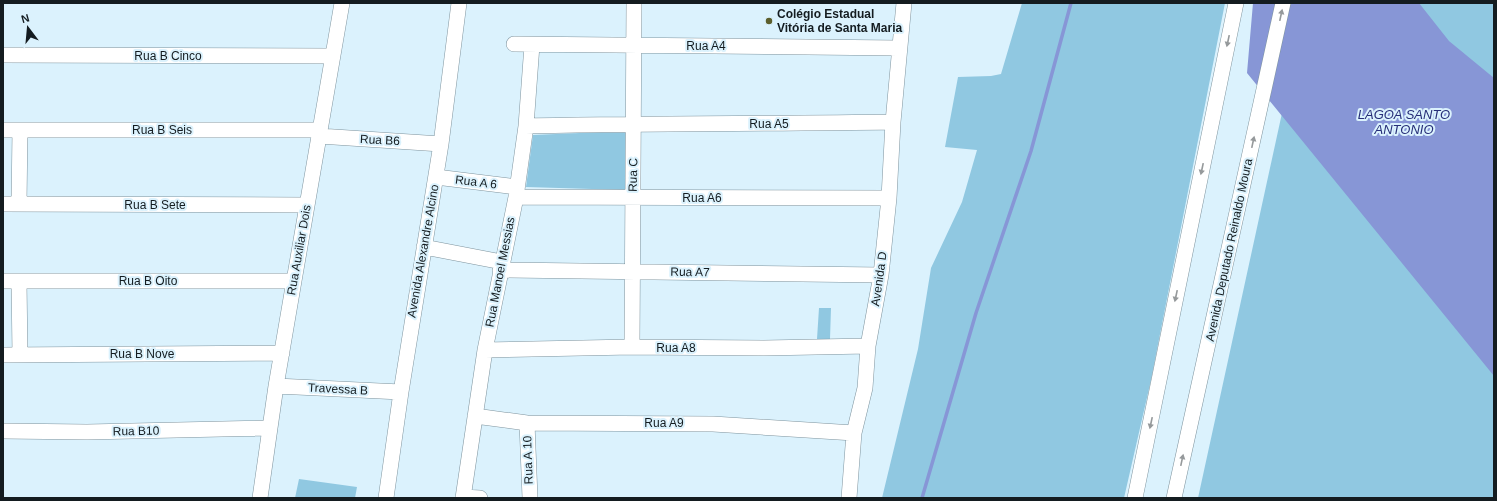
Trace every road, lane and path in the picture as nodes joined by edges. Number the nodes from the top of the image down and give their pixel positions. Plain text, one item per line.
1 (342, 3) edge
2 (453, 3) edge
3 (459, 3) edge
4 (634, 3) edge
5 (904, 3) edge
6 (1236, 3) edge
7 (1283, 3) edge
8 (456, 30) junction
9 (514, 44) dead end
10 (532, 45) junction
11 (634, 46) junction
12 (898, 48) junction
13 (3, 56) edge
14 (332, 56) junction
15 (893, 122) junction
16 (634, 124) junction
17 (526, 126) junction
18 (3, 130) edge
19 (20, 130) junction
20 (320, 133) junction
21 (441, 144) junction
22 (436, 177) junction
23 (516, 192) junction
24 (633, 198) junction
25 (889, 198) junction
26 (3, 204) edge
27 (19, 204) junction
28 (306, 205) junction
29 (424, 247) junction
30 (501, 266) junction
31 (632, 272) junction
32 (881, 275) junction
33 (3, 281) edge
34 (19, 281) junction
35 (294, 281) junction
36 (868, 346) junction
37 (632, 347) junction
38 (485, 350) junction
39 (282, 353) junction
40 (3, 355) edge
41 (20, 355) junction
42 (276, 386) junction
43 (401, 392) junction
44 (475, 416) junction
45 (527, 423) junction
46 (270, 428) junction
47 (3, 431) edge
48 (854, 434) junction
49 (463, 497) edge
50 (260, 498) edge
51 (386, 498) edge
52 (480, 498) edge
53 (530, 498) edge
54 (849, 498) edge
55 (1135, 498) edge
56 (1174, 498) edge

1 - 14 street, Rua Auxiliar Dois
2 - 8 street
3 - 8 street, Avenida Alexandre Alcino
4 - 11 street, Rua C
5 - 12 street
6 -> 55 street
56 -> 7 street, Avenida Deputado Reinaldo Moura
8 - 21 street, Avenida Alexandre Alcino
9 - 10 street, Rua A4
10 - 11 street, Rua A4
10 - 17 street, Rua Manoel Messias
11 - 12 street, Rua A4
11 - 16 street, Rua C
12 - 15 street
13 - 14 street, Rua B Cinco
14 - 20 street, Rua Auxiliar Dois
15 - 16 street, Rua A5
15 - 25 street, Avenida D
16 - 17 street, Rua A5
16 - 24 street, Rua C
17 - 23 street, Rua Manoel Messias
18 - 19 street, Rua B Seis
19 - 20 street, Rua B Seis
19 - 27 street
20 - 21 street, Rua B6
20 - 28 street, Rua Auxiliar Dois
21 - 22 street, Avenida Alexandre Alcino
22 - 23 street, Rua A 6
22 - 29 street, Avenida Alexandre Alcino
23 - 24 street, Rua A6
23 - 30 street, Rua Manoel Messias
24 - 25 street, Rua A6
24 - 31 street, Rua C
25 - 32 street, Avenida D
26 - 27 street, Rua B Sete
27 - 28 street, Rua B Sete
28 - 35 street, Rua Auxiliar Dois
29 - 30 street, Rua A7
29 - 43 street, Avenida Alexandre Alcino
30 - 31 street, Rua A7
30 - 38 street, Rua Manoel Messias
31 - 32 street, Rua A7
31 - 37 street, Rua C
32 - 36 street, Avenida D
33 - 34 street, Rua B Oito
34 - 35 street, Rua B Oito
34 - 41 street
35 - 39 street, Rua Auxiliar Dois
36 - 37 street, Rua A8
36 - 48 street, Avenida D
37 - 38 street, Rua A8
38 - 44 street, Rua Manoel Messias
39 - 41 street, Rua B Nove
39 - 42 street, Rua Auxiliar Dois
40 - 41 street, Rua B Nove
42 - 43 street, Travessa B
42 - 46 street, Rua Auxiliar Dois
43 - 51 street, Avenida Alexandre Alcino
44 - 45 street, Rua A9
44 - 49 street, Rua Manoel Messias
45 - 48 street, Rua A9
45 - 53 street, Rua A 10
46 - 47 street, Rua B10
46 - 50 street, Rua Auxiliar Dois
48 - 54 street, Avenida D
49 - 52 street

